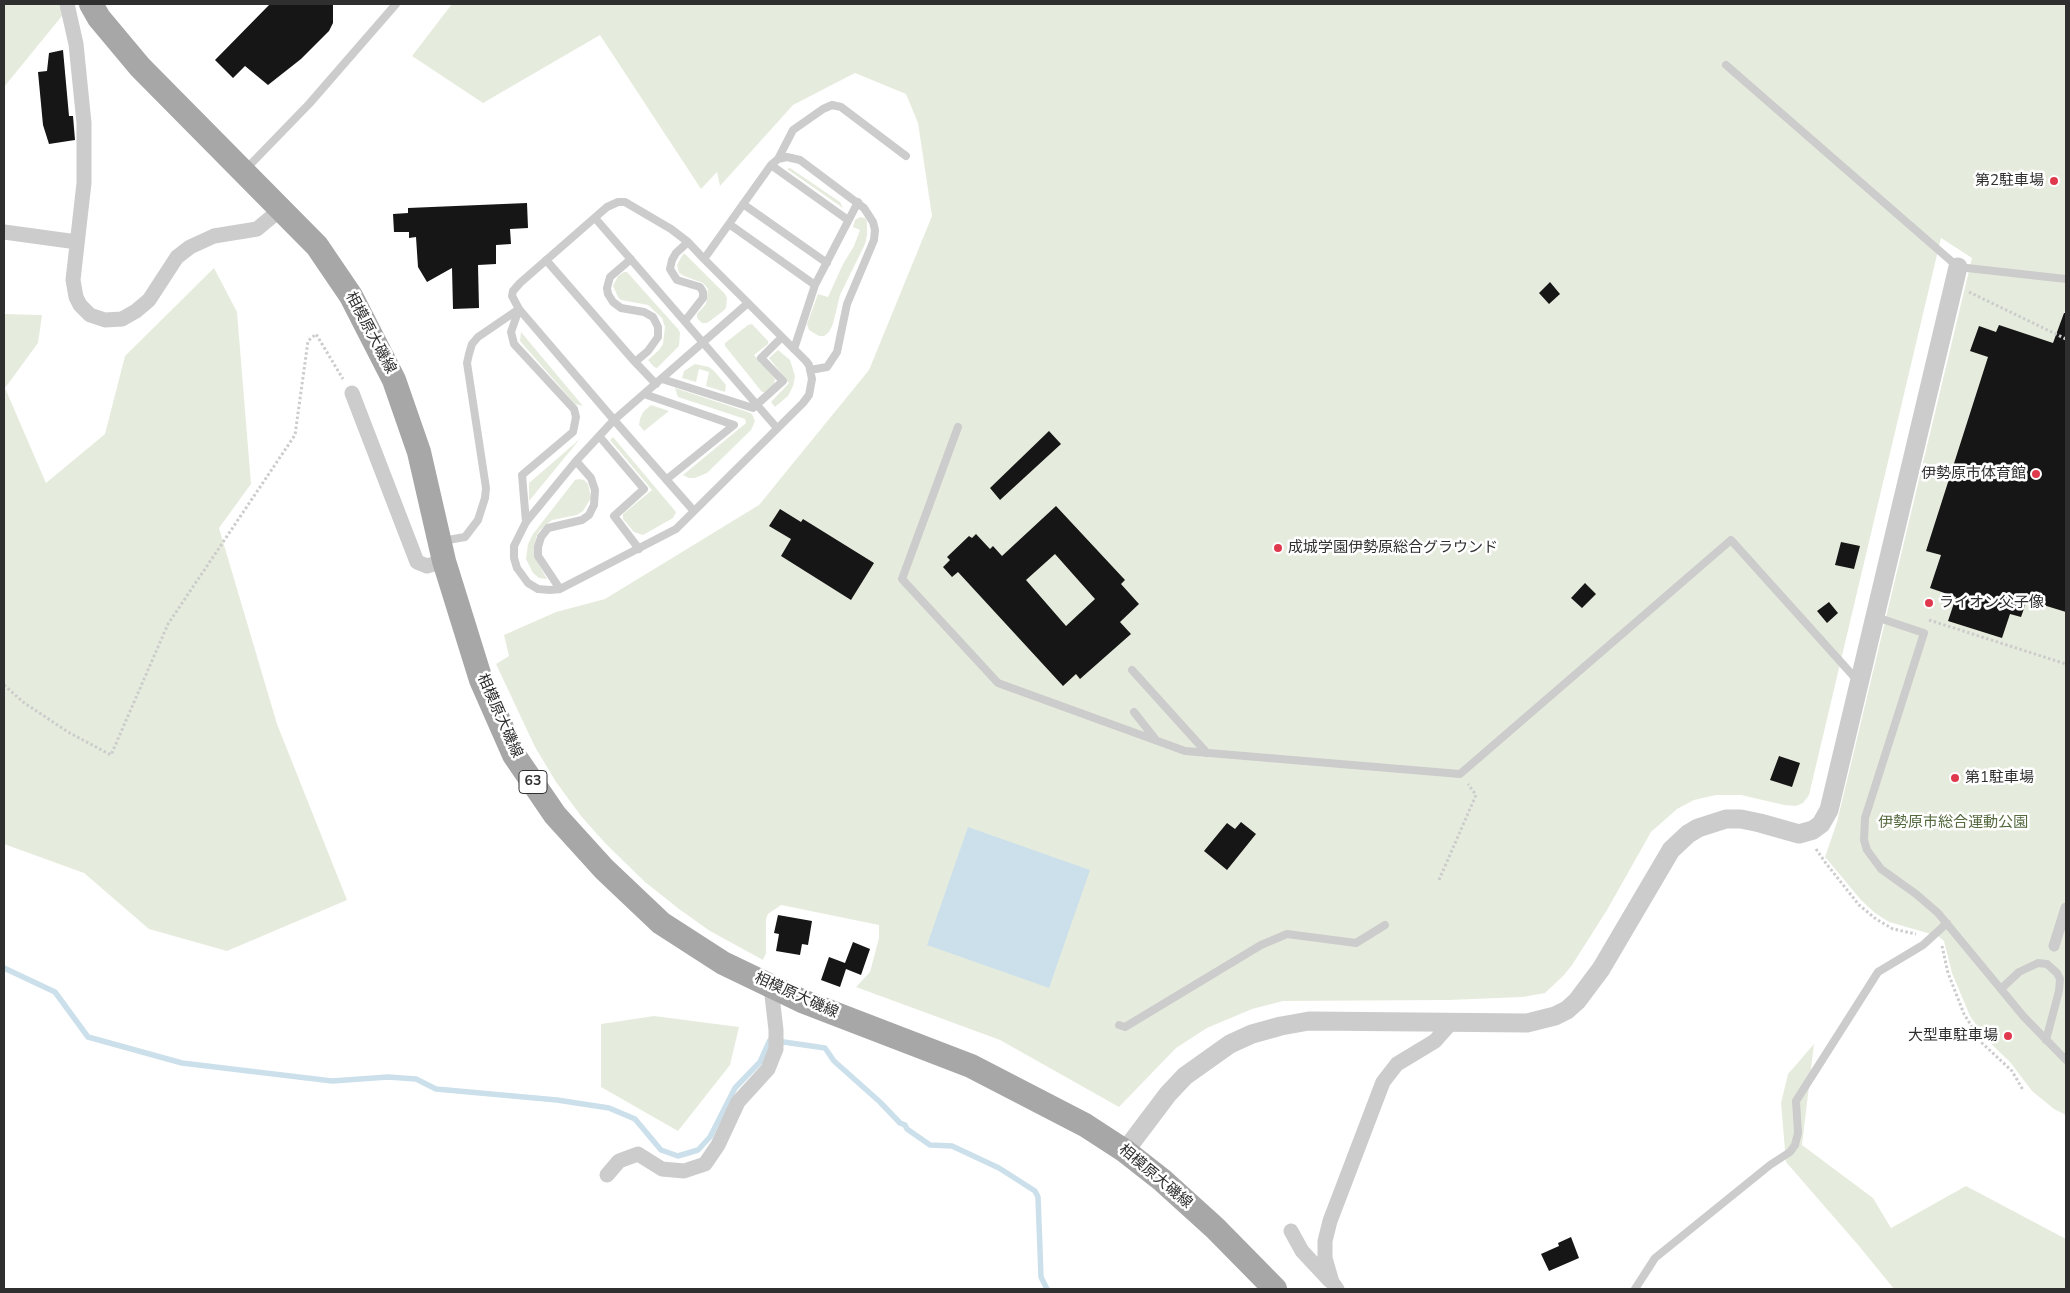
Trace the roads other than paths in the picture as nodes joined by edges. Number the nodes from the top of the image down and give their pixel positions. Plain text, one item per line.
1 (67, 4) edge
2 (91, 4) edge
3 (396, 4) edge
4 (1726, 64) dead end
5 (906, 156) dead end
6 (778, 159) junction
7 (771, 165) junction
8 (243, 171) junction
9 (858, 202) junction
10 (743, 204) junction
11 (281, 208) junction
12 (595, 218) junction
13 (848, 220) junction
14 (729, 224) junction
15 (4, 232) edge
16 (77, 242) junction
17 (688, 242) junction
18 (631, 258) junction
19 (704, 259) junction
20 (546, 260) junction
21 (827, 263) junction
22 (1957, 276) junction
23 (2066, 280) edge
24 (815, 285) junction
25 (748, 303) junction
26 (519, 309) junction
27 (685, 322) junction
28 (782, 337) junction
29 (703, 342) junction
30 (794, 348) junction
31 (635, 362) junction
32 (810, 370) junction
33 (659, 382) junction
34 (352, 393) road end
35 (644, 394) junction
36 (757, 405) junction
37 (614, 420) junction
38 (958, 427) dead end
39 (777, 428) junction
40 (598, 436) junction
41 (576, 461) junction
42 (667, 479) junction
43 (693, 510) junction
44 (526, 522) junction
45 (639, 549) junction
46 (442, 551) junction
47 (560, 589) junction
48 (1875, 617) junction
49 (1132, 670) dead end
50 (1859, 681) junction
51 (1134, 712) dead end
52 (1157, 741) junction
53 (1207, 753) junction
54 (2066, 908) edge
55 (1947, 923) junction
56 (1384, 925) dead end
57 (2054, 946) dead end
58 (771, 987) junction
59 (2002, 988) junction
60 (2057, 1000) junction
61 (2066, 1002) edge
62 (1450, 1024) junction
63 (1118, 1025) dead end
64 (2046, 1040) junction
65 (2066, 1060) edge
66 (1125, 1151) junction
67 (607, 1176) dead end
68 (1292, 1232) dead end
69 (1334, 1286) edge
70 (1275, 1289) edge
71 (1636, 1289) edge

1 - 16 street
2 - 8 main road, 相模原大磯線 / 63
3 - 8 lane
4 - 22 lane
5 - 6 lane
6 - 7 lane
6 - 9 lane
7 - 10 lane
7 - 13 lane
8 - 11 main road, 相模原大磯線 / 63
9 - 13 lane
9 - 32 lane
10 - 14 lane
10 - 21 lane
11 - 16 street
11 - 46 main road, 相模原大磯線 / 63
12 - 17 lane
12 - 18 lane
12 - 20 lane
13 - 21 lane
14 - 19 lane
14 - 24 lane
15 - 16 street
17 - 19 lane
17 - 27 lane
18 - 27 lane
18 - 31 lane
19 - 25 lane
20 - 26 lane
20 - 31 lane
21 - 24 lane
22 - 23 lane
22 - 48 street
24 - 30 lane
25 - 28 lane
25 - 29 lane
26 - 37 lane
26 - 44 lane
26 - 46 lane
27 - 29 lane
28 - 30 lane
28 - 36 lane
29 - 33 lane
29 - 36 lane
30 - 32 lane
31 - 33 lane
32 - 39 lane
33 - 35 lane
33 - 36 lane
34 - 46 street
35 - 37 lane
35 - 42 lane
36 - 39 lane
37 - 40 lane
37 - 42 lane
38 - 52 lane
39 - 43 lane
40 - 41 lane
40 - 45 lane
41 - 44 lane
41 - 47 lane
42 - 43 lane
43 - 45 lane
44 - 47 lane
45 - 47 lane
46 - 58 main road, 相模原大磯線 / 63
48 - 50 street
48 - 55 lane
49 - 53 lane
50 - 53 lane
50 - 62 street
51 - 52 lane
52 - 53 lane
54 - 57 street
55 - 59 lane
55 - 71 lane
56 - 63 lane
58 - 66 main road, 相模原大磯線 / 63
58 - 67 street
59 - 60 lane
59 - 64 lane
60 - 61 lane
60 - 64 lane
62 - 66 street
62 - 69 street
64 - 65 lane
66 - 70 main road, 相模原大磯線 / 63
68 - 69 street

